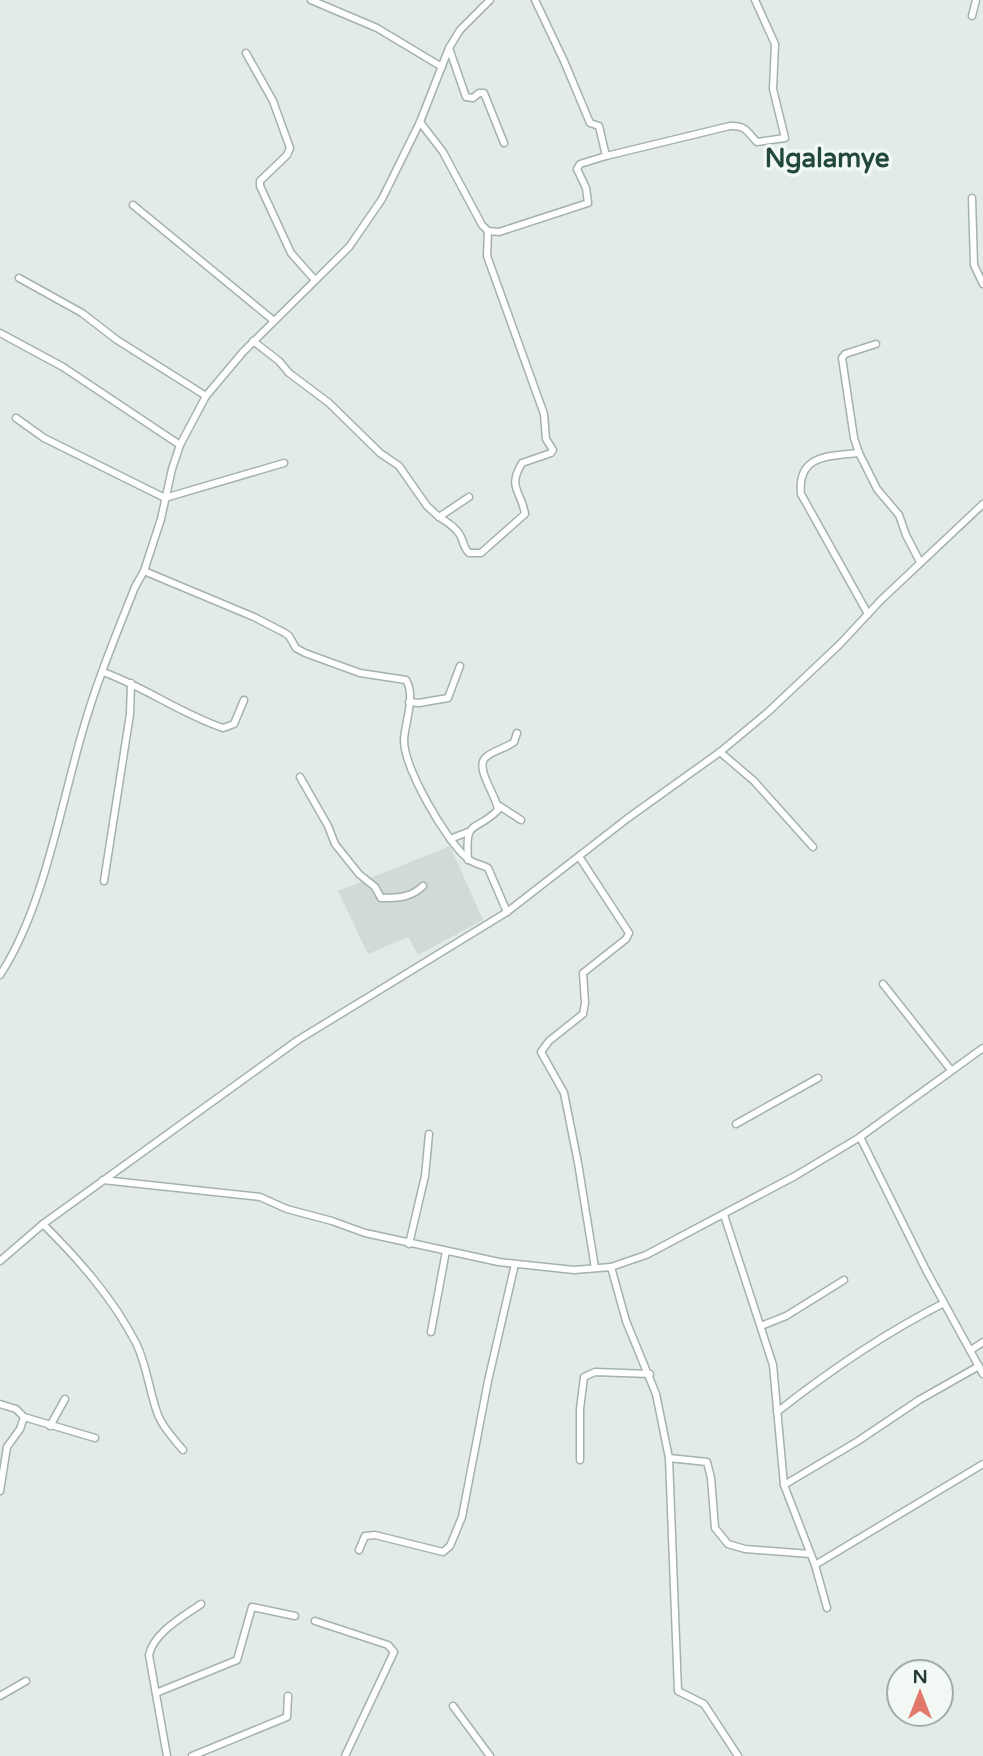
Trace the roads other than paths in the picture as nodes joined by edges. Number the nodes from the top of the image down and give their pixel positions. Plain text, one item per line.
1 (311, 0) edge
2 (490, 0) edge
3 (535, 0) edge
4 (755, 0) edge
5 (976, 0) edge
6 (972, 16) dead end
7 (449, 48) junction
8 (246, 53) dead end
9 (442, 67) junction
10 (420, 122) junction
11 (504, 143) dead end
12 (606, 156) junction
13 (972, 198) dead end
14 (133, 205) dead end
15 (488, 231) junction
16 (19, 278) dead end
17 (314, 279) junction
18 (983, 284) edge
19 (274, 321) junction
20 (0, 333) edge
21 (253, 341) junction
22 (876, 344) dead end
23 (206, 396) junction
24 (16, 418) dead end
25 (180, 445) junction
26 (859, 453) junction
27 (284, 463) dead end
28 (469, 497) dead end
29 (165, 498) junction
30 (983, 504) edge
31 (439, 517) junction
32 (920, 562) junction
33 (144, 571) junction
34 (868, 614) junction
35 (460, 666) dead end
36 (103, 672) junction
37 (131, 683) junction
38 (244, 699) dead end
39 (409, 702) junction
40 (517, 733) dead end
41 (720, 752) junction
42 (300, 777) dead end
43 (498, 805) junction
44 (522, 820) dead end
45 (468, 832) junction
46 (450, 839) junction
47 (813, 847) dead end
48 (580, 858) junction
49 (468, 860) junction
50 (104, 881) dead end
51 (423, 886) dead end
52 (507, 912) junction
53 (0, 975) edge
54 (883, 984) dead end
55 (982, 1050) edge
56 (951, 1070) junction
57 (818, 1078) dead end
58 (736, 1125) dead end
59 (429, 1134) dead end
60 (860, 1137) junction
61 (103, 1180) junction
62 (724, 1214) junction
63 (43, 1224) junction
64 (409, 1244) junction
65 (446, 1251) junction
66 (0, 1261) edge
67 (515, 1264) junction
68 (611, 1267) junction
69 (595, 1268) junction
70 (844, 1280) dead end
71 (944, 1303) junction
72 (761, 1326) junction
73 (431, 1332) dead end
74 (983, 1342) edge
75 (971, 1350) junction
76 (979, 1366) junction
77 (650, 1374) junction
78 (983, 1374) edge
79 (65, 1399) dead end
80 (0, 1405) edge
81 (777, 1412) junction
82 (24, 1417) junction
83 (50, 1426) junction
84 (95, 1438) dead end
85 (183, 1450) dead end
86 (668, 1458) junction
87 (580, 1460) dead end
88 (983, 1464) edge
89 (784, 1485) junction
90 (0, 1491) edge
91 (359, 1550) dead end
92 (810, 1554) junction
93 (815, 1565) junction
94 (201, 1604) dead end
95 (827, 1608) dead end
96 (295, 1616) dead end
97 (315, 1621) dead end
98 (26, 1681) dead end
99 (156, 1693) junction
100 (0, 1696) edge
101 (288, 1696) dead end
102 (453, 1706) dead end
103 (167, 1756) edge
104 (192, 1756) edge
105 (345, 1756) edge
106 (490, 1756) edge
107 (737, 1756) edge

1 - 9 street
2 - 7 street
3 - 12 street
4 - 12 street
5 - 6 street
7 - 9 street
7 - 11 street
8 - 17 street
9 - 10 street
10 - 15 street
10 - 17 street
12 - 15 street
13 - 18 street
14 - 19 street
15 - 31 street
16 - 23 street
17 - 19 street
19 - 21 street
20 - 25 street
21 - 23 street
21 - 31 street
22 - 26 street
23 - 25 street
24 - 29 street
25 - 29 street
26 - 32 street
26 - 34 street
27 - 29 street
28 - 31 street
29 - 33 street
30 - 32 street
32 - 34 street
33 - 36 street
33 - 39 street
34 - 41 street
35 - 39 street
36 - 37 street
36 - 53 street
37 - 38 street
37 - 50 street
39 - 46 street
40 - 43 street
41 - 47 street
41 - 48 street
42 - 51 street
43 - 44 street
43 - 45 street
45 - 46 street
45 - 49 street
46 - 49 street
48 - 52 street
48 - 69 street
49 - 52 street
52 - 61 street
54 - 56 street
55 - 56 street
56 - 60 street
57 - 58 street
59 - 64 street
60 - 62 street
60 - 71 street
61 - 63 street
61 - 64 street
62 - 68 street
62 - 72 street
63 - 66 street
63 - 85 street
64 - 65 street
65 - 67 street
65 - 73 street
67 - 69 street
67 - 91 street
68 - 69 street
68 - 77 street
70 - 72 street
71 - 75 street
71 - 81 street
72 - 81 street
74 - 75 street
75 - 76 street
76 - 78 street
76 - 89 street
77 - 86 street
77 - 87 street
79 - 83 street
80 - 82 street
81 - 89 street
82 - 83 street
82 - 90 street
83 - 84 street
86 - 92 street
86 - 107 street
88 - 93 street
89 - 92 street
92 - 93 street
93 - 95 street
94 - 99 street
96 - 99 street
97 - 105 street
98 - 100 street
99 - 103 street
101 - 104 street
102 - 106 street

